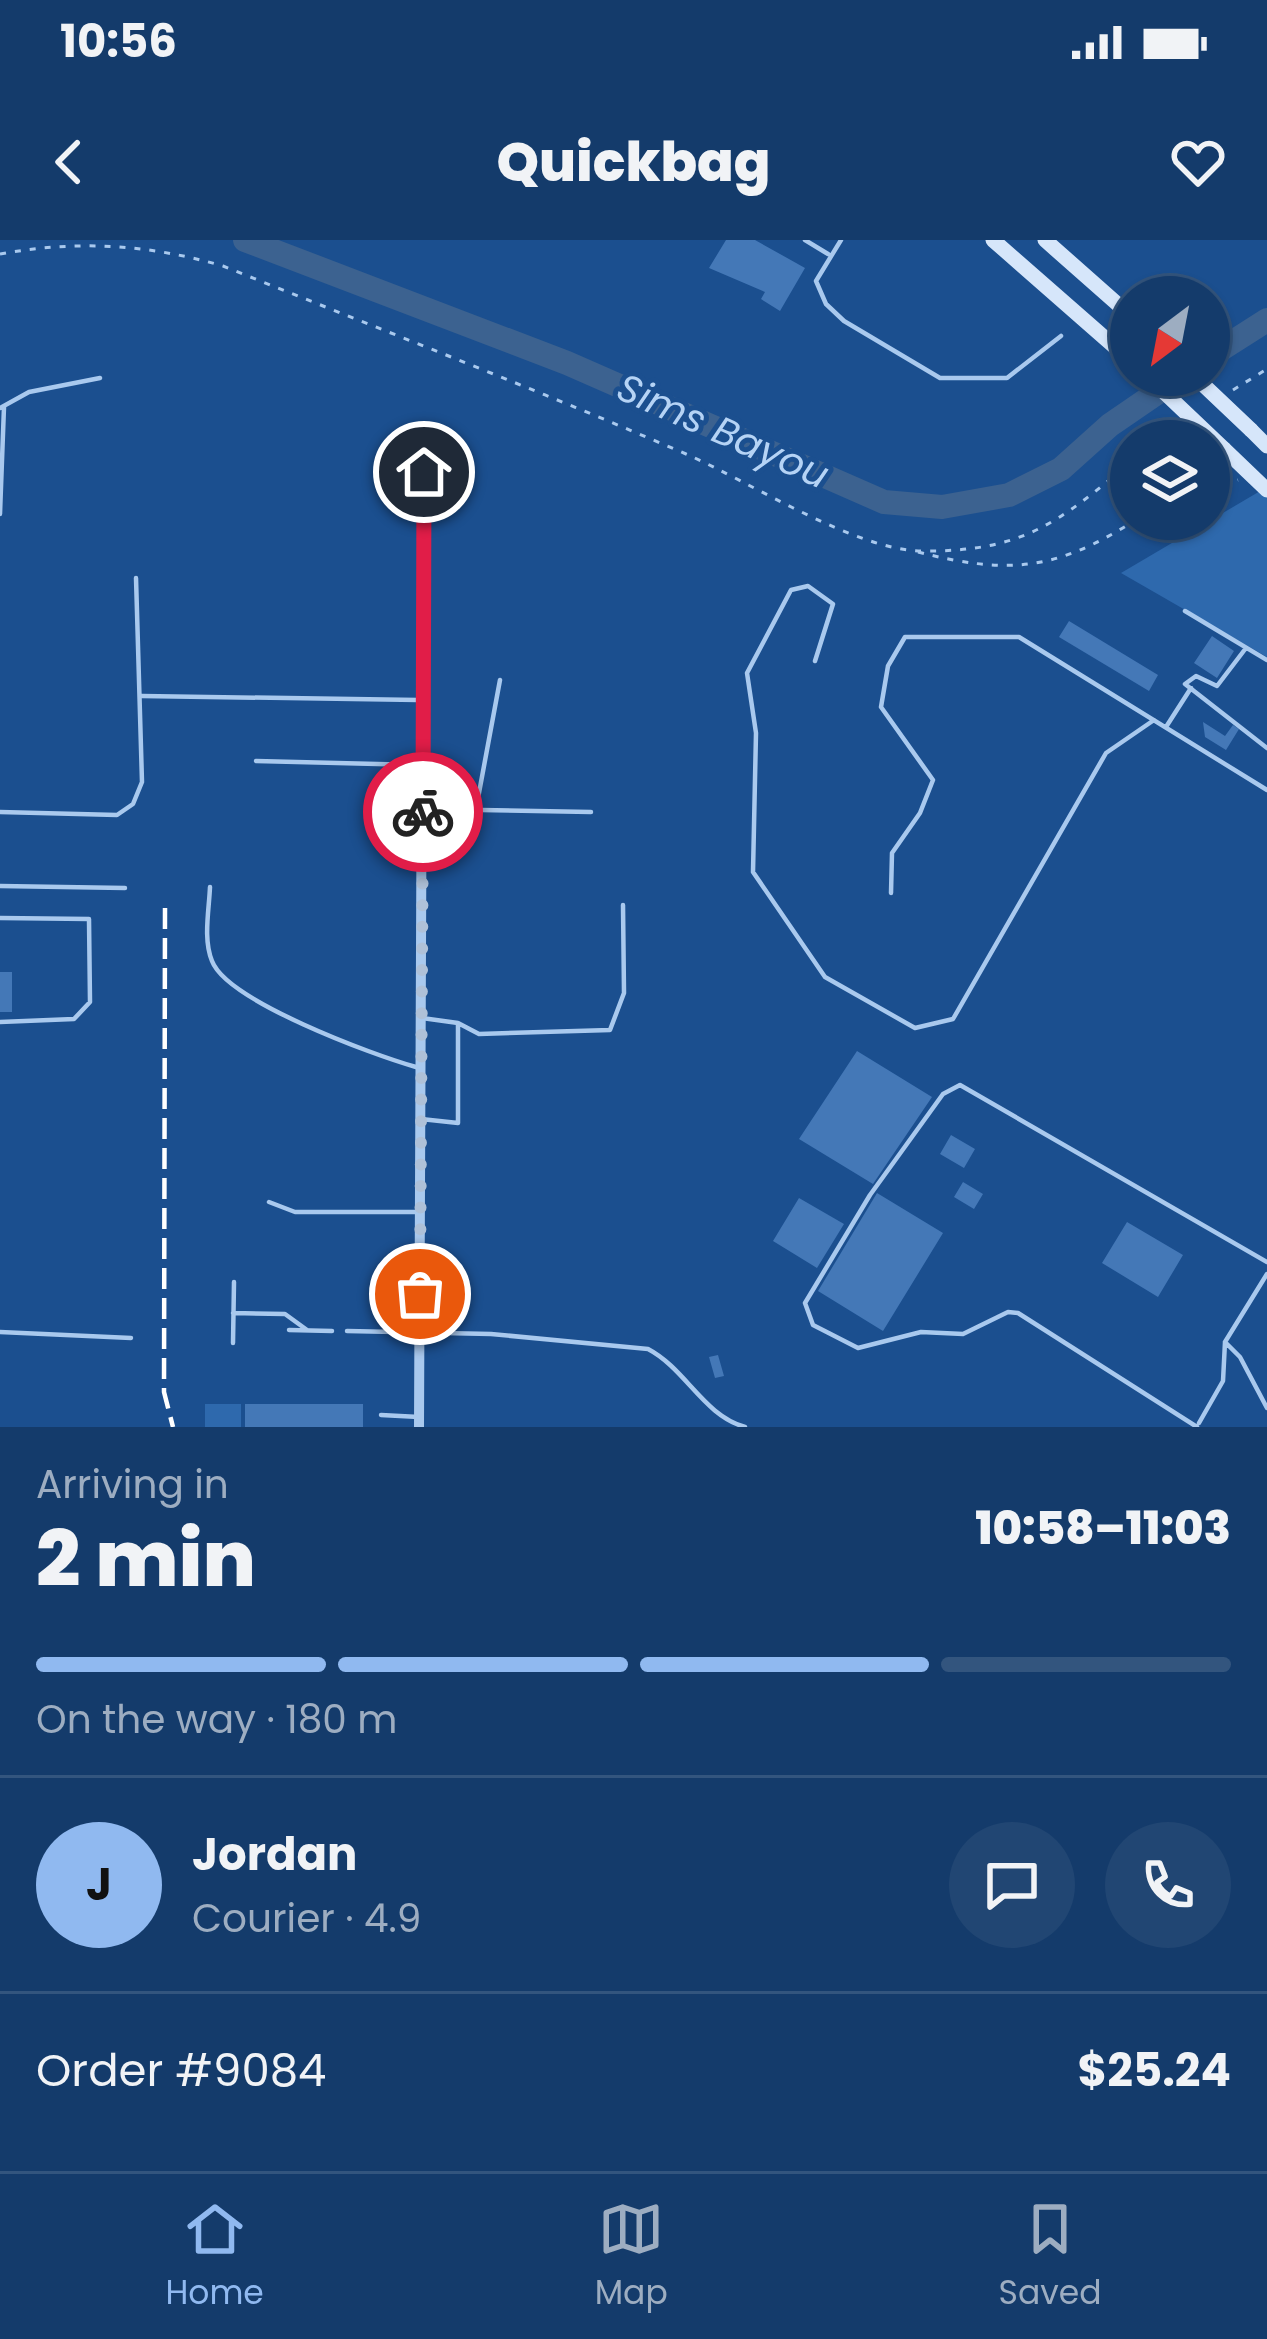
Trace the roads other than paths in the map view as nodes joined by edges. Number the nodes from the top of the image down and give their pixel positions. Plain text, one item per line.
1 (805, 240) edge
2 (841, 240) edge
3 (993, 240) edge
4 (1045, 240) edge
5 (828, 254) junction
6 (1110, 297) edge
7 (1060, 336) dead end
8 (1110, 341) edge
9 (100, 378) dead end
10 (1168, 396) edge
11 (1215, 396) edge
12 (2, 407) edge
13 (1267, 446) edge
14 (424, 472) dead end
15 (1267, 490) edge
16 (0, 514) edge
17 (136, 578) dead end
18 (1185, 611) dead end
19 (1246, 648) junction
20 (1267, 660) edge
21 (815, 662) dead end
22 (500, 680) dead end
23 (1191, 688) junction
24 (140, 696) junction
25 (424, 700) junction
26 (1154, 720) junction
27 (1166, 728) junction
28 (1267, 748) edge
29 (256, 761) dead end
30 (423, 765) junction
31 (1267, 790) edge
32 (423, 808) junction
33 (476, 809) junction
34 (0, 812) edge
35 (591, 812) dead end
36 (0, 886) edge
37 (210, 887) dead end
38 (125, 888) dead end
39 (891, 893) dead end
40 (623, 905) dead end
41 (0, 918) edge
42 (422, 1018) junction
43 (0, 1022) edge
44 (458, 1023) junction
45 (421, 1069) junction
46 (421, 1119) junction
47 (269, 1202) dead end
48 (420, 1212) junction
49 (1267, 1262) edge
50 (1267, 1274) edge
51 (234, 1282) dead end
52 (233, 1313) junction
53 (289, 1330) dead end
54 (307, 1330) junction
55 (0, 1331) edge
56 (332, 1331) dead end
57 (347, 1331) dead end
58 (420, 1336) junction
59 (131, 1338) dead end
60 (1225, 1342) junction
61 (233, 1343) dead end
62 (1267, 1408) edge
63 (382, 1415) dead end
64 (419, 1422) edge
65 (1198, 1426) edge
66 (746, 1427) edge

1 - 5 lane
2 - 5 lane
3 - 8 main road
4 - 6 main road
5 - 7 lane
9 - 12 lane
10 - 15 main road, bridge
11 - 13 main road, bridge
12 - 16 lane
14 - 25 street
17 - 24 lane
18 - 19 lane
19 - 20 lane
19 - 23 lane
21 - 26 lane
22 - 33 lane
23 - 27 lane
23 - 28 lane
24 - 25 lane
24 - 34 lane
25 - 30 street
26 - 27 lane
26 - 39 lane
27 - 31 lane
29 - 30 lane
30 - 32 street
32 - 33 lane
32 - 42 street
33 - 35 lane
36 - 38 lane
37 - 45 lane
40 - 44 lane
41 - 43 lane
42 - 44 lane
42 - 45 street
44 - 46 lane
45 - 46 street
46 - 48 street
47 - 48 lane
48 - 58 street
49 - 65 lane
50 - 60 lane
51 - 52 lane
52 - 54 lane
52 - 61 lane
53 - 54 lane
54 - 56 lane
55 - 59 lane
57 - 58 lane
58 - 64 street
58 - 66 lane
60 - 62 lane
60 - 65 lane
63 - 64 lane

